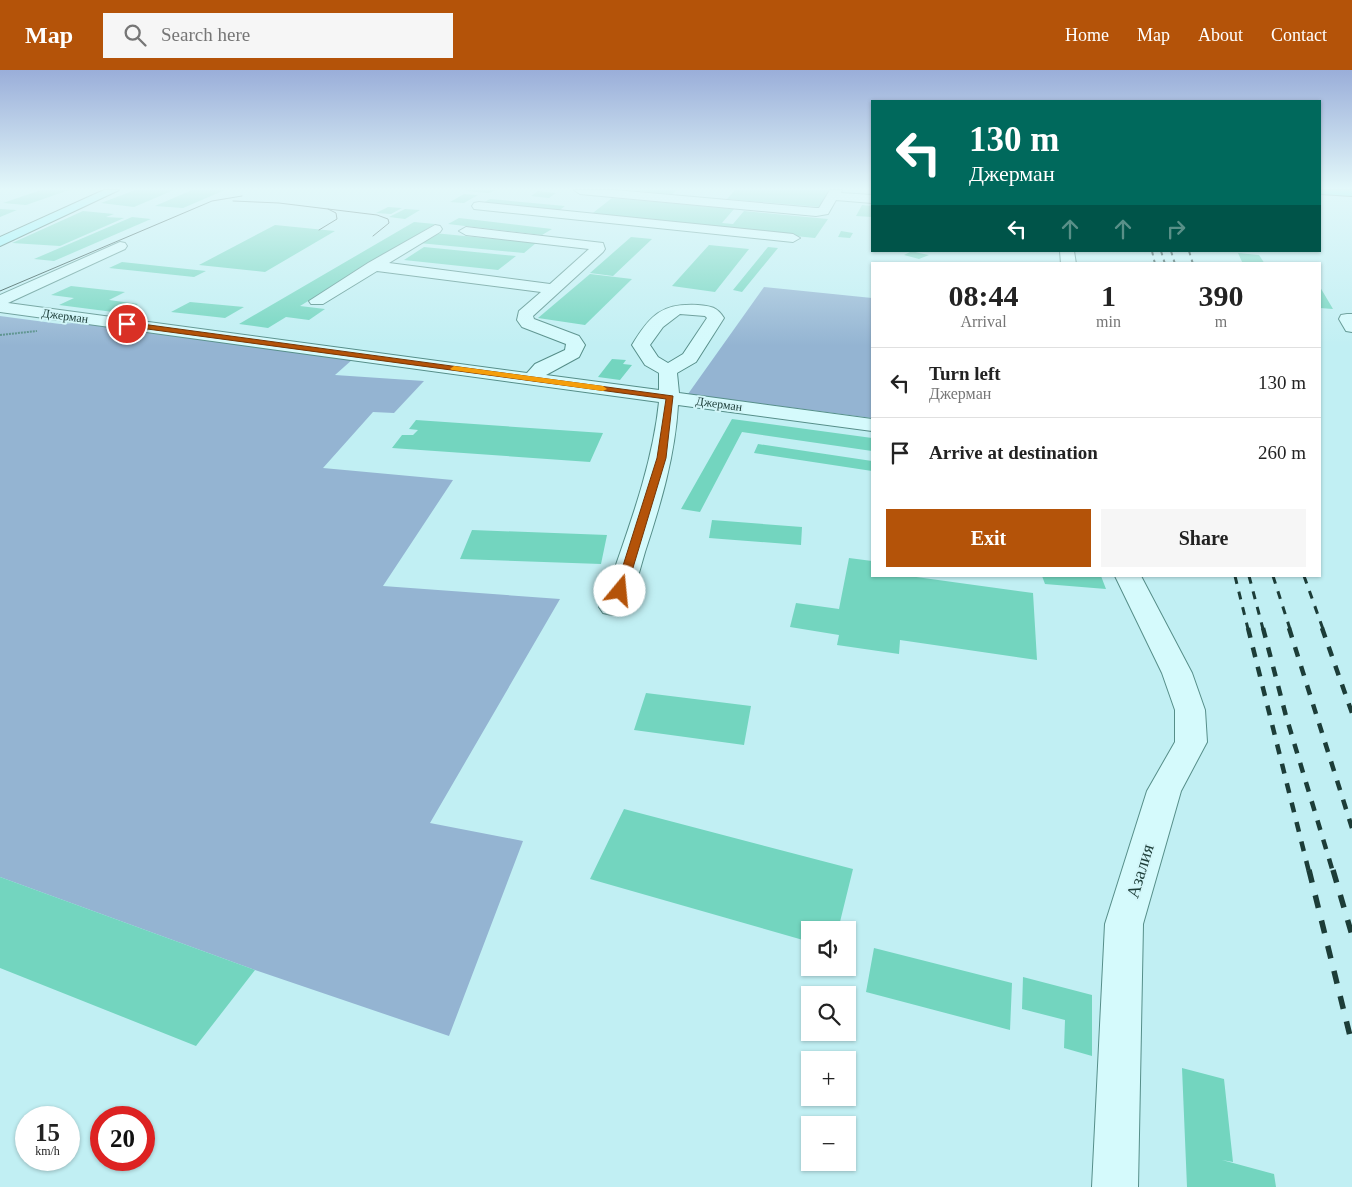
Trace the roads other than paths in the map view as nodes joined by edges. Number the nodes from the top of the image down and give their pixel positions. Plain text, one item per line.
1 (413, 242) edge
2 (564, 242) edge
3 (120, 246) dead end
4 (373, 266) junction
5 (554, 289) junction
6 (0, 301) edge
7 (317, 301) dead end
8 (0, 307) edge
9 (1352, 319) edge
10 (1352, 327) edge
11 (668, 372) dead end
12 (532, 379) junction
13 (670, 398) junction
14 (871, 425) edge
15 (1129, 577) edge
16 (612, 608) dead end
17 (1116, 1187) edge

1 - 4 street
2 - 5 street
3 - 6 street
4 - 5 street
4 - 7 street
5 - 12 street
8 - 12 street, Джерман
9 - 10 street
11 - 13 street
12 - 13 street, Джерман
13 - 14 street, Джерман
13 - 16 street
15 - 17 street, Азалия

